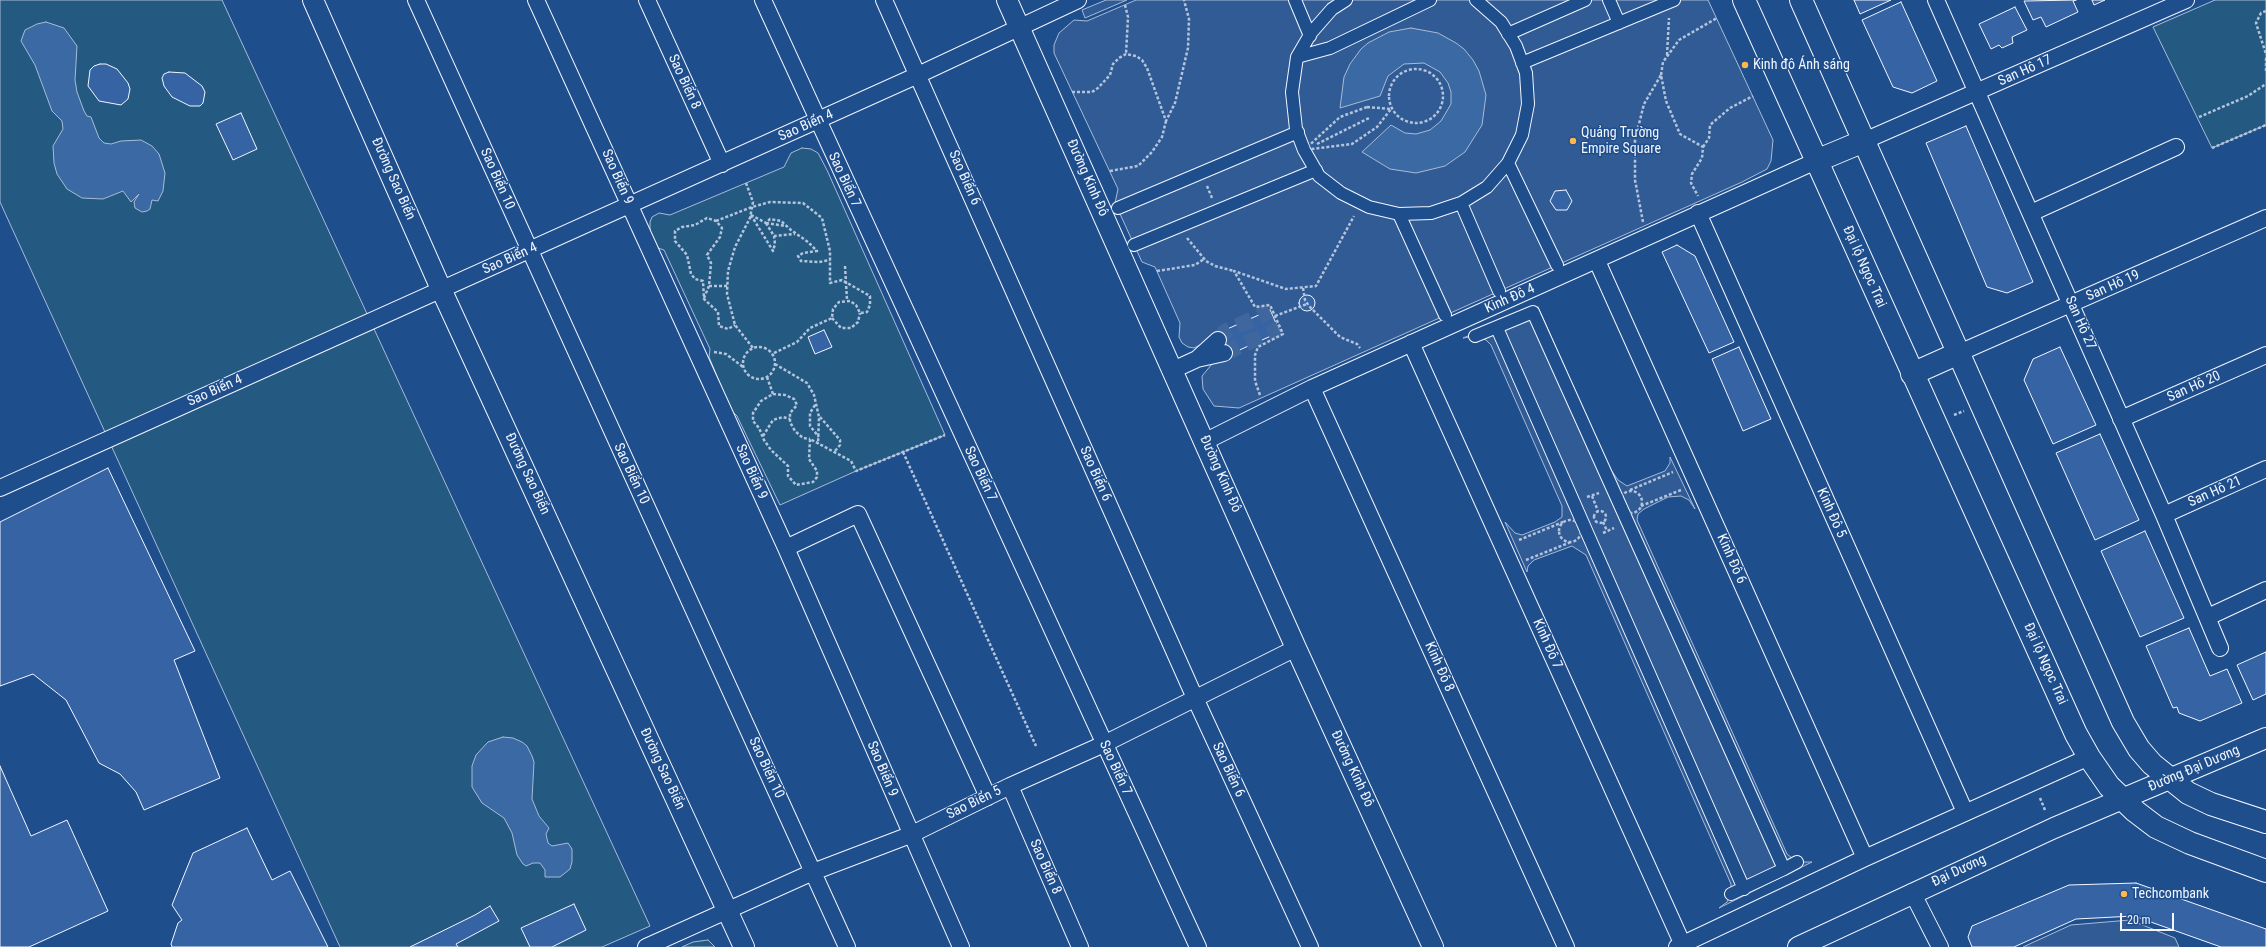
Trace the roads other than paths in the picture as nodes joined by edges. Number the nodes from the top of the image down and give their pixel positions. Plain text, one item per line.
1 (314, 0) edge
2 (416, 0) edge
3 (536, 0) edge
4 (647, 0) edge
5 (763, 0) edge
6 (884, 0) edge
7 (1007, 0) edge
8 (1078, 0) edge
9 (1295, 0) edge
10 (1346, 0) edge
11 (1430, 0) edge
12 (1476, 0) edge
13 (1586, 0) edge
14 (1609, 0) edge
15 (1744, 0) edge
16 (1801, 0) edge
17 (1936, 0) edge
18 (2186, 0) edge
19 (1671, 1) edge
20 (1619, 23) junction
21 (1020, 27) junction
22 (1508, 34) junction
23 (1310, 36) junction
24 (1297, 57) junction
25 (1522, 63) junction
26 (918, 75) junction
27 (1978, 92) junction
28 (818, 121) junction
29 (1298, 132) junction
30 (1864, 141) junction
31 (2176, 147) dead end
32 (1816, 161) junction
33 (1508, 163) junction
34 (722, 164) junction
35 (1316, 170) junction
36 (1460, 203) junction
37 (629, 205) junction
38 (1699, 207) junction
39 (1118, 208) dead end
40 (2030, 213) junction
41 (1399, 214) junction
42 (2266, 218) edge
43 (1134, 245) dead end
44 (530, 251) junction
45 (1597, 261) junction
46 (1557, 265) dead end
47 (441, 289) junction
48 (1499, 291) dead end
49 (2071, 304) junction
50 (1445, 315) dead end
51 (1497, 328) junction
52 (1475, 336) dead end
53 (1411, 343) junction
54 (1221, 347) tunnel mouth
55 (1960, 353) junction
56 (2266, 355) edge
57 (1173, 370) junction
58 (1912, 374) junction
59 (1312, 388) junction
60 (2121, 419) junction
61 (1206, 441) junction
62 (2266, 469) edge
63 (0, 488) edge
64 (2164, 515) junction
65 (786, 548) junction
66 (2266, 590) edge
67 (2208, 617) junction
68 (1296, 648) junction
69 (2220, 648) dead end
70 (1195, 698) junction
71 (2266, 738) edge
72 (1104, 744) junction
73 (2089, 757) junction
74 (2169, 780) junction
75 (1010, 786) junction
76 (988, 797) junction
77 (2122, 800) junction
78 (1964, 812) junction
79 (2266, 822) edge
80 (910, 835) junction
81 (1865, 858) junction
82 (1797, 862) dead end
83 (1784, 869) junction
84 (2266, 871) edge
85 (813, 872) junction
86 (1744, 889) junction
87 (1912, 892) junction
88 (1731, 894) dead end
89 (727, 910) junction
90 (1680, 946) edge
91 (646, 947) edge
92 (744, 947) edge
93 (847, 947) edge
94 (961, 947) edge
95 (1080, 947) edge
96 (1198, 947) edge
97 (1310, 947) edge
98 (1433, 947) edge
99 (1566, 947) edge
100 (1798, 947) edge
101 (1940, 947) edge

1 - 47 street, Đường Sao Biển
2 - 44 street, Sao Biển 10
3 - 37 street, Sao Biển 9
4 - 34 street, Sao Biển 8
5 - 28 street, Sao Biển 7
6 - 26 street, Sao Biển 6
7 - 21 street, Đường Kinh Đô
8 - 21 street, Sao Biển 4
9 - 23 street
10 - 23 street
11 - 24 street
12 - 22 street
13 - 22 street
14 - 20 street
15 - 32 main road, Đại lộ Ngọc Trai
16 - 30 main road
17 - 27 street, San Hô 27
18 - 27 street, San Hô 17
19 - 20 street
20 - 25 street
21 - 26 street, Sao Biển 4
21 - 57 street, Đường Kinh Đô
22 - 25 street
23 - 24 street
24 - 29 street
25 - 33 street
26 - 28 street, Sao Biển 4
26 - 70 street, Sao Biển 6
27 - 30 street, San Hô 17
27 - 40 street, San Hô 27
28 - 34 street, Sao Biển 4
28 - 72 street, Sao Biển 7
29 - 35 street
29 - 39 street
30 - 32 main road
30 - 55 main road
31 - 40 street
32 - 38 street, Kinh Đô 4
32 - 58 main road, Đại lộ Ngọc Trai
33 - 36 street
33 - 46 street
34 - 37 street, Sao Biển 4
35 - 41 street
35 - 43 street
36 - 41 street
36 - 48 street
37 - 44 street, Sao Biển 4
37 - 65 street, Sao Biển 9
38 - 45 street, Kinh Đô 4
38 - 78 street, Kinh Đô 5
40 - 49 street, San Hô 27
41 - 50 street
42 - 49 street, San Hô 19
44 - 47 street, Sao Biển 4
44 - 85 street, Sao Biển 10
45 - 53 street, Kinh Đô 4
45 - 81 street, Kinh Đô 6
47 - 63 street, Sao Biển 4
47 - 89 street, Đường Sao Biển
49 - 55 street, San Hô 19
49 - 60 street, San Hô 27
51 - 52 street
51 - 83 street
51 - 86 street
53 - 59 street, Kinh Đô 4
53 - 90 street, Kinh Đô 7
54 - 57 street
55 - 58 main road
55 - 74 main road
56 - 60 street, San Hô 20
57 - 61 street, Đường Kinh Đô
58 - 73 main road, Đại lộ Ngọc Trai
59 - 61 street, Kinh Đô 4
59 - 99 street, Kinh Đô 8
60 - 64 street, San Hô 27
61 - 68 street, Đường Kinh Đô
62 - 64 street, San Hô 21
64 - 67 street, San Hô 27
65 - 76 street
65 - 80 street, Sao Biển 9
66 - 67 street
67 - 69 street, San Hô 27
68 - 70 street, Sao Biển 5
68 - 98 street, Đường Kinh Đô
70 - 72 street, Sao Biển 5
70 - 97 street, Sao Biển 6
71 - 74 street, Đường Đại Dương
72 - 75 street, Sao Biển 5
72 - 96 street, Sao Biển 7
73 - 77 main road, Đại lộ Ngọc Trai
73 - 78 street
74 - 77 street, Đường Đại Dương
74 - 79 main road
75 - 76 street, Sao Biển 5
75 - 95 street, Sao Biển 8
76 - 80 street, Sao Biển 5
77 - 84 main road, Đại lộ Ngọc Trai
77 - 87 street, Đại Dương
78 - 81 street
80 - 85 street, Sao Biển 5
80 - 94 street, Sao Biển 9
81 - 90 street
82 - 83 street
83 - 86 street
85 - 89 street, Sao Biển 5
85 - 93 street, Sao Biển 10
86 - 88 street
87 - 100 street, Đại Dương
87 - 101 street
89 - 91 street, Sao Biển 5
89 - 92 street, Đường Sao Biển

